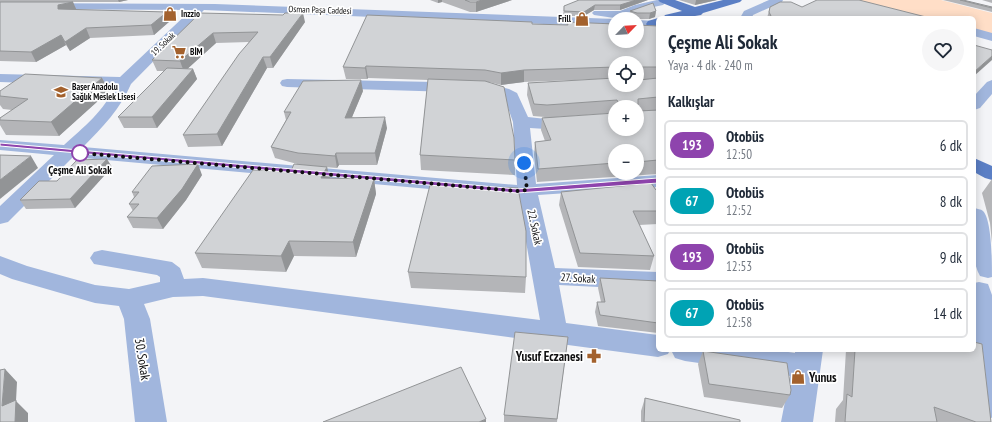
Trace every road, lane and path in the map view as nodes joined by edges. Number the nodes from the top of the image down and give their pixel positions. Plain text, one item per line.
1 (58, 0) edge
2 (242, 0) edge
3 (295, 0) edge
4 (736, 0) edge
5 (739, 0) edge
6 (658, 1) edge
7 (773, 1) edge
8 (183, 3) edge
9 (0, 6) edge
10 (28, 6) junction
11 (378, 6) junction
12 (434, 6) dead end
13 (201, 7) junction
14 (215, 7) junction
15 (266, 8) junction
16 (586, 11) edge
17 (694, 14) edge
18 (682, 16) edge
19 (747, 16) edge
20 (608, 22) edge
21 (644, 24) edge
22 (656, 24) edge
23 (976, 33) edge
24 (992, 37) edge
25 (0, 78) edge
26 (124, 82) junction
27 (287, 83) dead end
28 (992, 85) edge
29 (524, 88) dead end
30 (504, 92) junction
31 (976, 103) edge
32 (608, 120) edge
33 (521, 122) junction
34 (0, 144) edge
35 (68, 152) junction
36 (656, 181) edge
37 (527, 190) junction
38 (976, 216) edge
39 (0, 217) edge
40 (102, 258) dead end
41 (0, 264) edge
42 (545, 276) junction
43 (656, 281) edge
44 (173, 288) junction
45 (130, 298) junction
46 (555, 333) junction
47 (656, 346) edge
48 (716, 352) edge
49 (807, 358) edge
50 (992, 404) edge
51 (151, 422) edge
52 (797, 422) edge

1 - 10 street
2 - 14 street
3 - 15 street
4 - 17 main road
5 - 17 main road
6 - 16 street
6 - 17 main road
7 - 19 street
8 - 10 street, Osman Paşa Caddesi
8 - 13 street, Osman Paşa Caddesi
9 - 10 street, Osman Paşa Caddesi
11 - 12 street
11 - 15 street, Osman Paşa Caddesi
11 - 20 street, Osman Paşa Caddesi
13 - 14 street, Osman Paşa Caddesi
13 - 26 street, 19. Sokak
14 - 15 street, Osman Paşa Caddesi
17 - 18 main road
21 - 22 street
23 - 24 street
25 - 26 street
26 - 35 street
27 - 30 street
28 - 31 street
29 - 30 street
30 - 33 street, 22. Sokak
32 - 33 street
33 - 37 street, 22. Sokak
34 - 35 street
35 - 37 street
35 - 39 street
36 - 37 street
37 - 42 street, 22. Sokak
38 - 50 street
40 - 44 street
41 - 45 street
42 - 43 street, 27. Sokak
42 - 46 street, 22. Sokak
44 - 45 street
44 - 46 street
45 - 51 street, 30. Sokak
46 - 47 street
48 - 49 street
49 - 52 street

